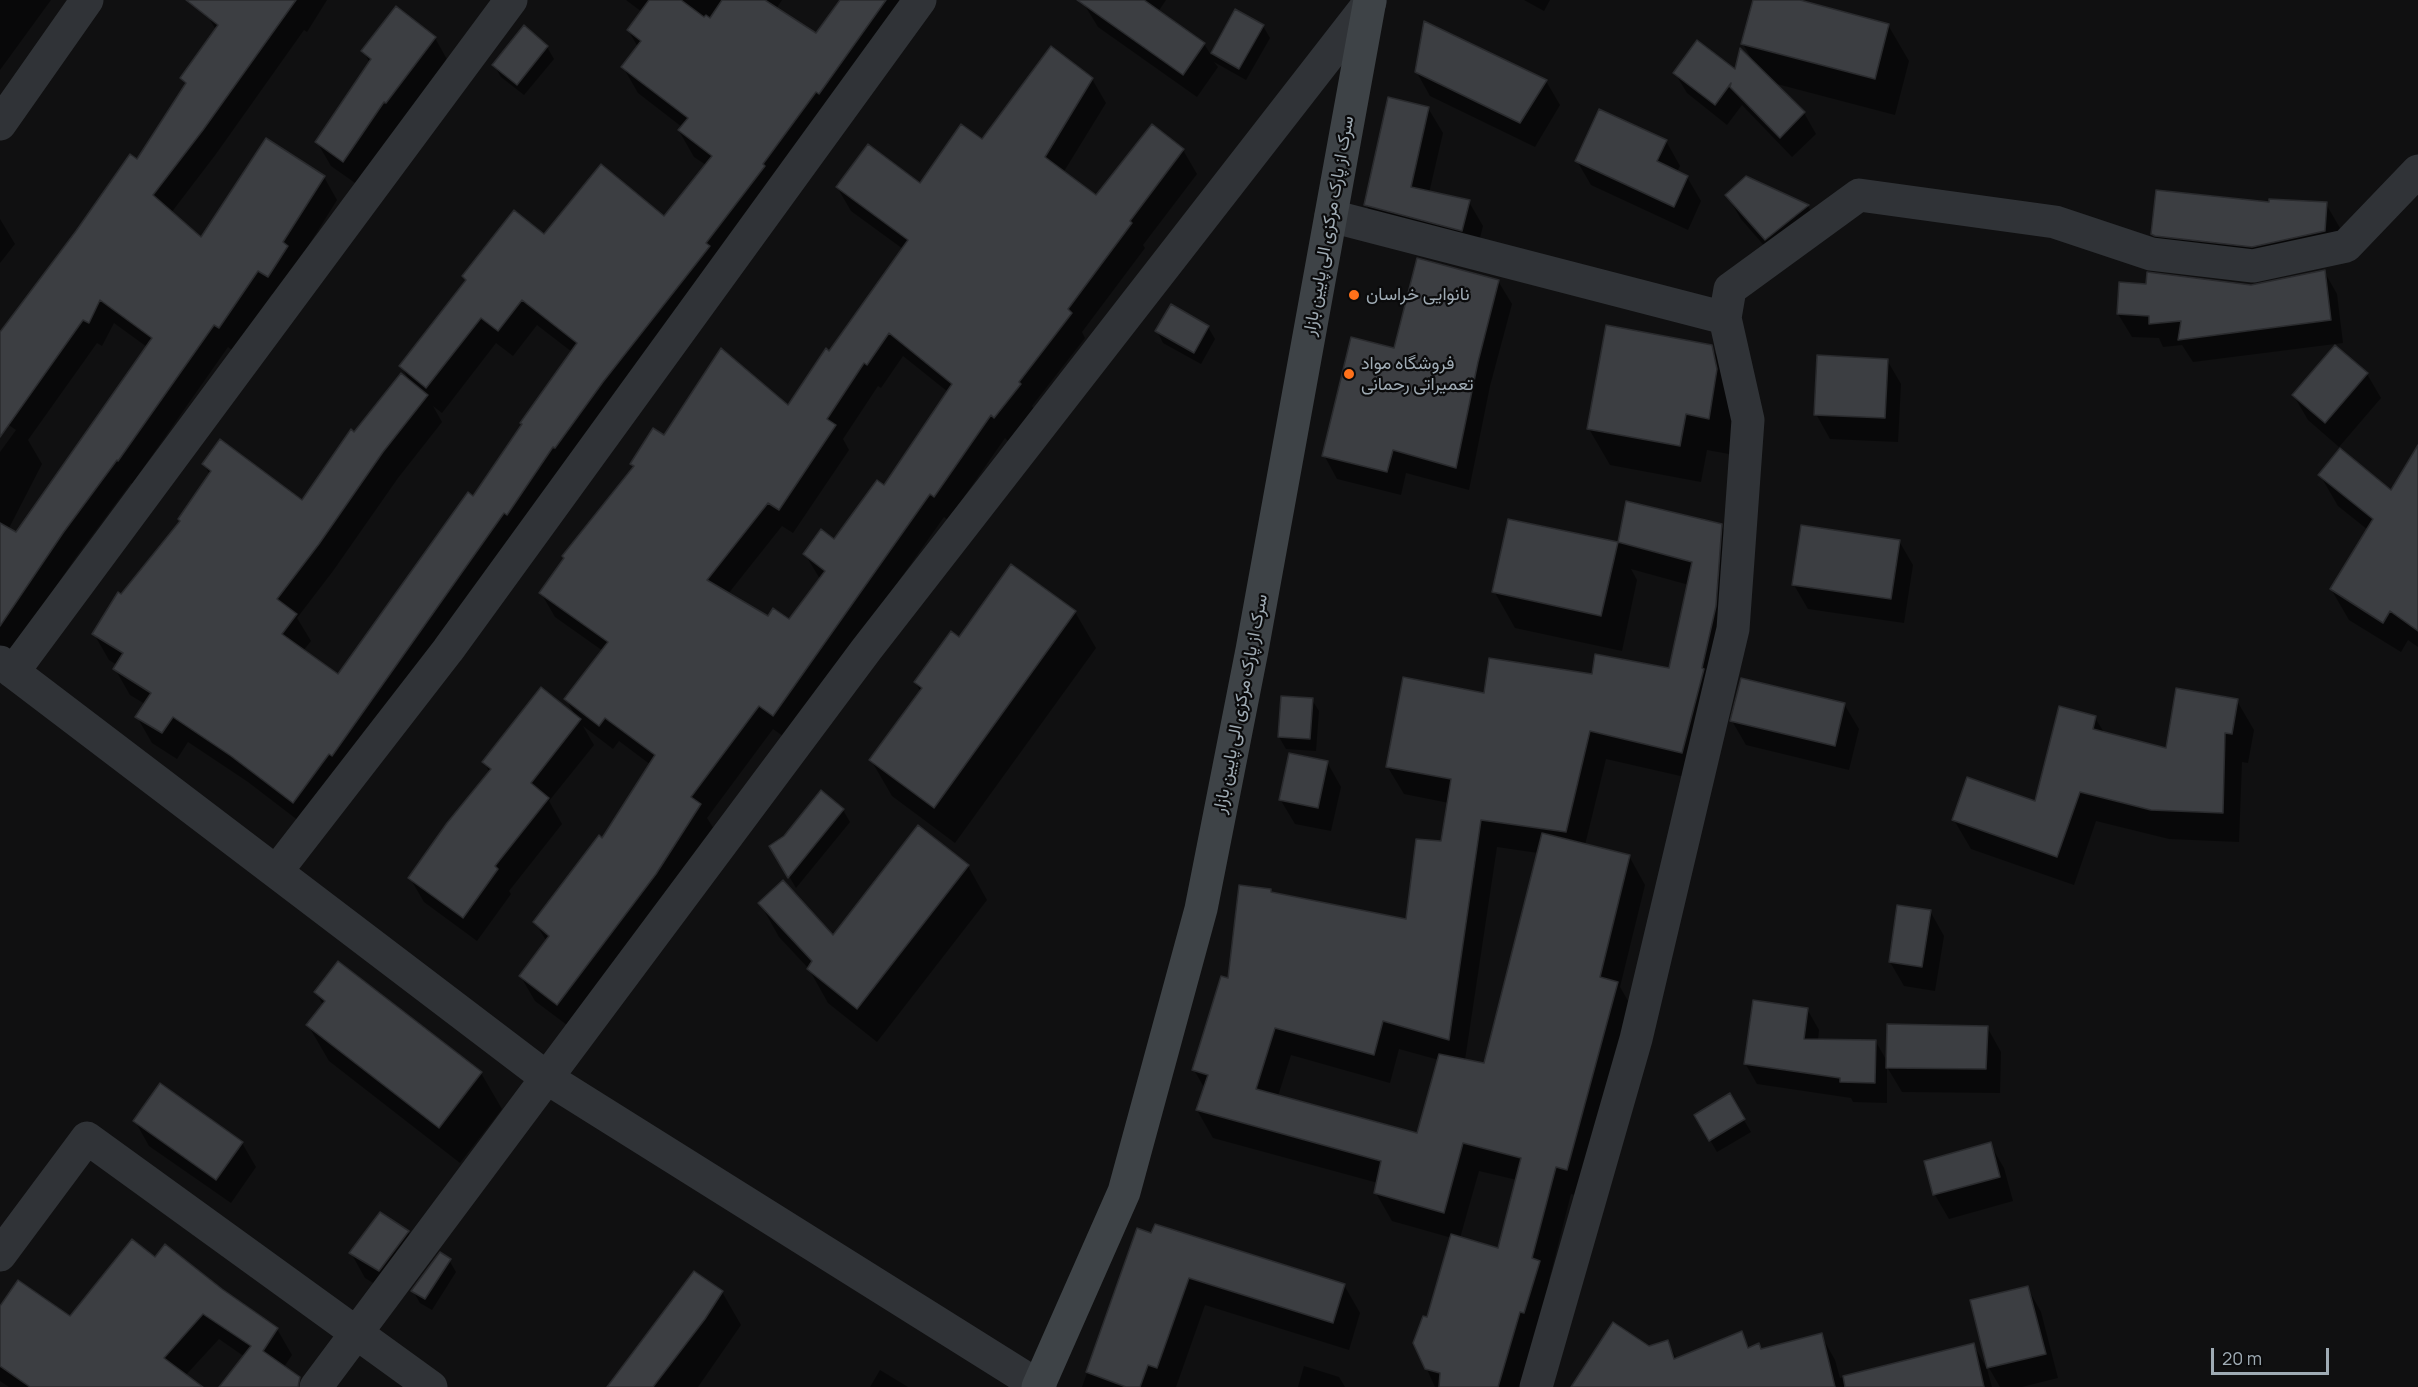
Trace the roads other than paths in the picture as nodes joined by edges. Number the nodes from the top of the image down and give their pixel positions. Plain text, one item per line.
1 (87, 0) edge
2 (511, 0) edge
3 (920, 0) edge
4 (1370, 1) edge
5 (0, 124) edge
6 (2418, 171) edge
7 (1331, 216) junction
8 (1725, 318) junction
9 (7, 667) edge
10 (276, 872) junction
11 (547, 1078) junction
12 (0, 1255) edge
13 (356, 1332) junction
14 (316, 1387) edge
15 (431, 1387) edge
16 (1039, 1387) edge
17 (1536, 1387) edge

1 - 5 street
2 - 9 street
3 - 10 street
4 - 7 main road, سرک از پارک مرکزی الی پایین بازار
4 - 11 street
6 - 8 street
7 - 8 street
7 - 16 main road, سرک از پارک مرکزی الی پایین بازار
8 - 17 street
9 - 10 street
10 - 11 street
11 - 13 street
11 - 16 street
12 - 13 street
13 - 14 street
13 - 15 street

